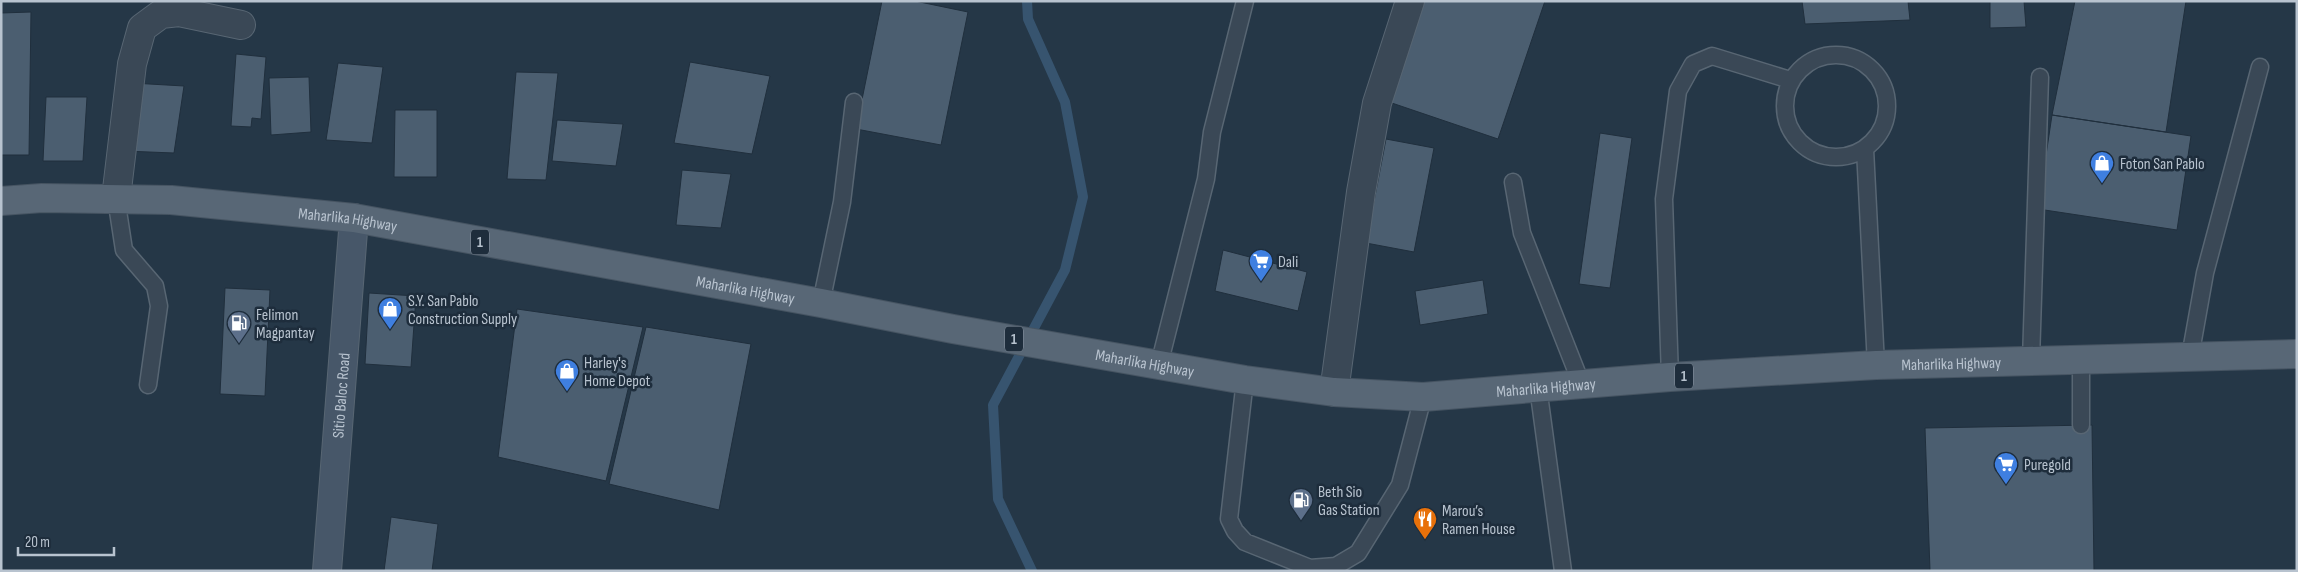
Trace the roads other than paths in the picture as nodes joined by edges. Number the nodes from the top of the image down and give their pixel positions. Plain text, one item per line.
1 (1245, 1) edge
2 (1410, 1) edge
3 (241, 25) dead end
4 (2260, 67) dead end
5 (2040, 77) dead end
6 (1790, 80) junction
7 (854, 102) dead end
8 (1865, 149) junction
9 (1513, 182) dead end
10 (116, 198) junction
11 (1, 200) edge
12 (354, 218) junction
13 (821, 303) junction
14 (2297, 354) edge
15 (2190, 357) junction
16 (2081, 359) junction
17 (2030, 360) junction
18 (1159, 365) junction
19 (1876, 365) junction
20 (1670, 377) junction
21 (1245, 380) junction
22 (1581, 383) junction
23 (148, 385) dead end
24 (1538, 387) junction
25 (1334, 392) junction
26 (1423, 397) junction
27 (2081, 425) dead end
28 (327, 571) edge
29 (1564, 571) edge

1 - 18 lane
2 - 25 street
3 - 10 street
4 - 15 lane
5 - 17 lane
6 - 8 lane
6 - 8 lane
6 - 20 lane
7 - 13 lane
8 - 19 lane
9 - 22 lane
10 - 11 main road, Maharlika Highway / 1
10 - 12 main road, Maharlika Highway / 1
10 - 23 lane
12 - 13 main road, Maharlika Highway / 1
12 - 28 street, Sitio Baloc Road
13 - 18 main road, Maharlika Highway / 1
14 - 15 main road, Maharlika Highway / 1
15 - 16 main road, Maharlika Highway / 1
16 - 17 main road, Maharlika Highway / 1
16 - 27 lane
17 - 19 main road, Maharlika Highway / 1
18 - 21 main road, Maharlika Highway / 1
19 - 20 main road, Maharlika Highway / 1
20 - 22 main road, Maharlika Highway / 1
21 - 25 main road, Maharlika Highway / 1
21 - 26 lane
22 - 24 main road, Maharlika Highway / 1
24 - 26 main road, Maharlika Highway / 1
24 - 29 lane
25 - 26 main road, Maharlika Highway / 1

